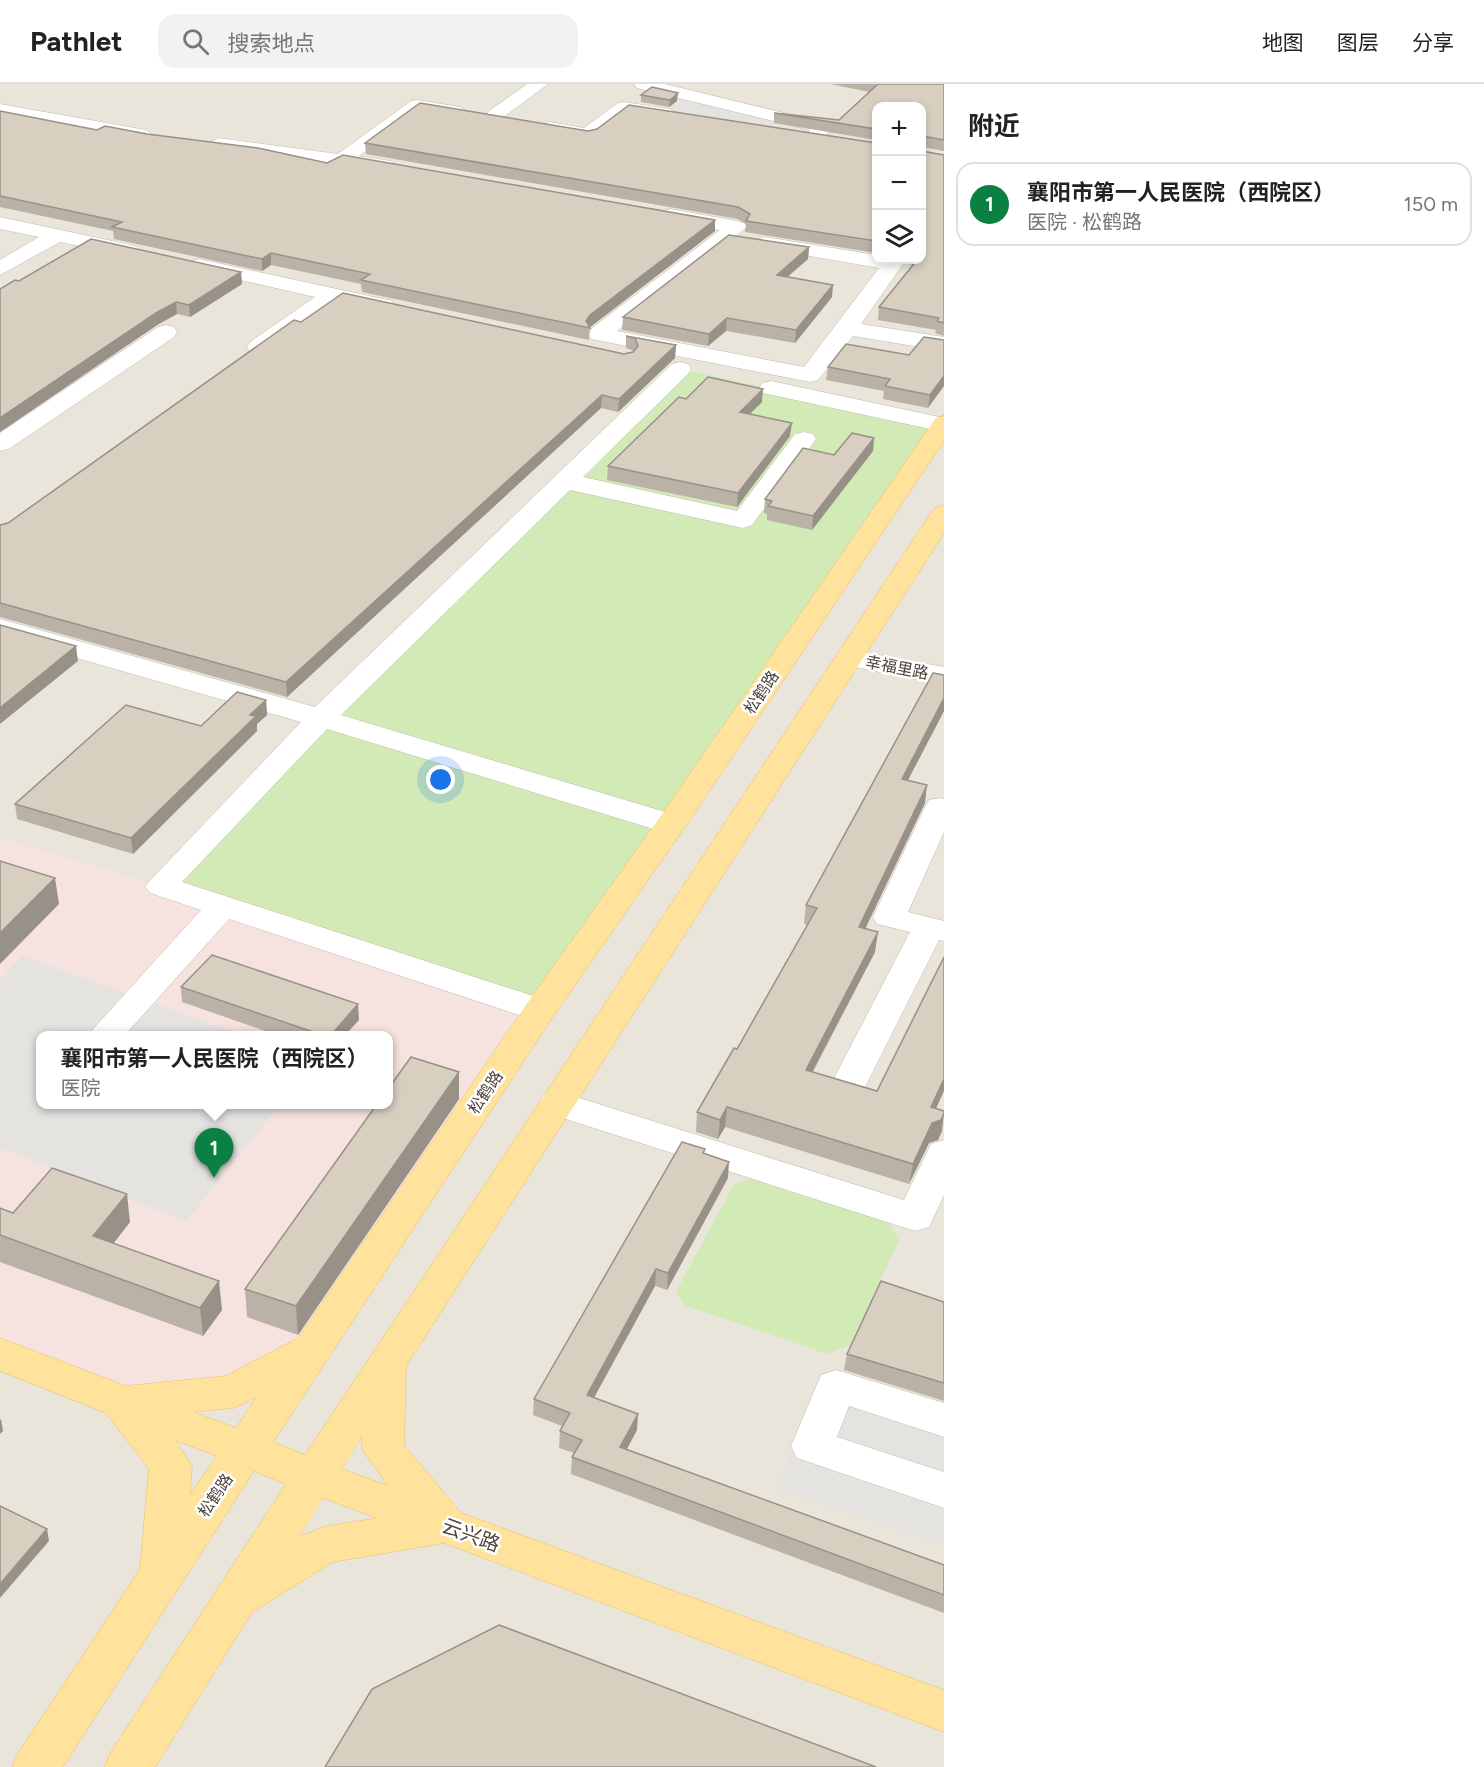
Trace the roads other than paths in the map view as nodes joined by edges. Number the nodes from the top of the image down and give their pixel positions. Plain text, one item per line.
1 (539, 84) edge
2 (643, 84) edge
3 (0, 109) edge
4 (495, 115) edge
5 (689, 117) edge
6 (724, 123) edge
7 (814, 137) junction
8 (171, 139) edge
9 (834, 141) edge
10 (194, 142) edge
11 (344, 158) junction
12 (402, 168) edge
13 (656, 213) edge
14 (0, 223) edge
15 (57, 235) junction
16 (724, 237) junction
17 (149, 255) edge
18 (183, 262) edge
19 (0, 268) edge
20 (332, 294) junction
21 (402, 309) edge
22 (847, 328) junction
23 (166, 332) dead end
24 (944, 344) edge
25 (587, 349) edge
26 (244, 356) edge
27 (680, 369) junction
28 (943, 424) edge
29 (804, 439) dead end
30 (0, 444) edge
31 (565, 481) junction
32 (944, 513) edge
33 (0, 627) edge
34 (850, 658) junction
35 (944, 676) edge
36 (321, 718) junction
37 (940, 807) dead end
38 (671, 824) junction
39 (223, 906) junction
40 (936, 929) edge
41 (540, 1010) junction
42 (108, 1031) edge
43 (847, 1088) edge
44 (557, 1103) junction
45 (944, 1153) edge
46 (316, 1346) junction
47 (0, 1354) edge
48 (386, 1364) junction
49 (121, 1401) junction
50 (944, 1420) edge
51 (245, 1450) junction
52 (314, 1476) junction
53 (944, 1490) edge
54 (446, 1526) junction
55 (162, 1573) junction
56 (232, 1603) junction
57 (944, 1711) edge
58 (36, 1767) edge
59 (128, 1767) edge

1 - 4 street
2 - 7 street
3 - 8 street
5 - 11 street
6 - 7 street
7 - 9 street
10 - 11 street
11 - 12 street
13 - 16 street
14 - 15 street
15 - 17 street
15 - 19 street
16 - 22 street
16 - 22 street
18 - 20 street
20 - 21 street
20 - 26 street
22 - 24 street
23 - 30 street
25 - 27 street
27 - 28 street
27 - 31 street
28 - 38 main road, 松鹤路
29 - 31 street
31 - 36 street
32 - 34 main road
33 - 36 street
34 - 35 street, 幸福里路
34 - 44 main road
36 - 38 street
36 - 39 street
37 - 40 street
38 - 41 main road, 松鹤路
39 - 41 street
39 - 42 street
40 - 43 street
41 - 46 main road, 松鹤路
44 - 45 street
44 - 48 main road
46 - 49 main road
46 - 51 main road, 松鹤路
47 - 49 main road, 云兴路
48 - 52 main road
48 - 54 main road
49 - 51 main road, 云兴路
49 - 55 main road
50 - 53 street
51 - 52 main road, 云兴路
51 - 55 main road, 松鹤路
52 - 54 main road, 云兴路
52 - 56 main road
54 - 56 main road
54 - 57 main road, 云兴路
55 - 58 main road, 松鹤路
56 - 59 main road

